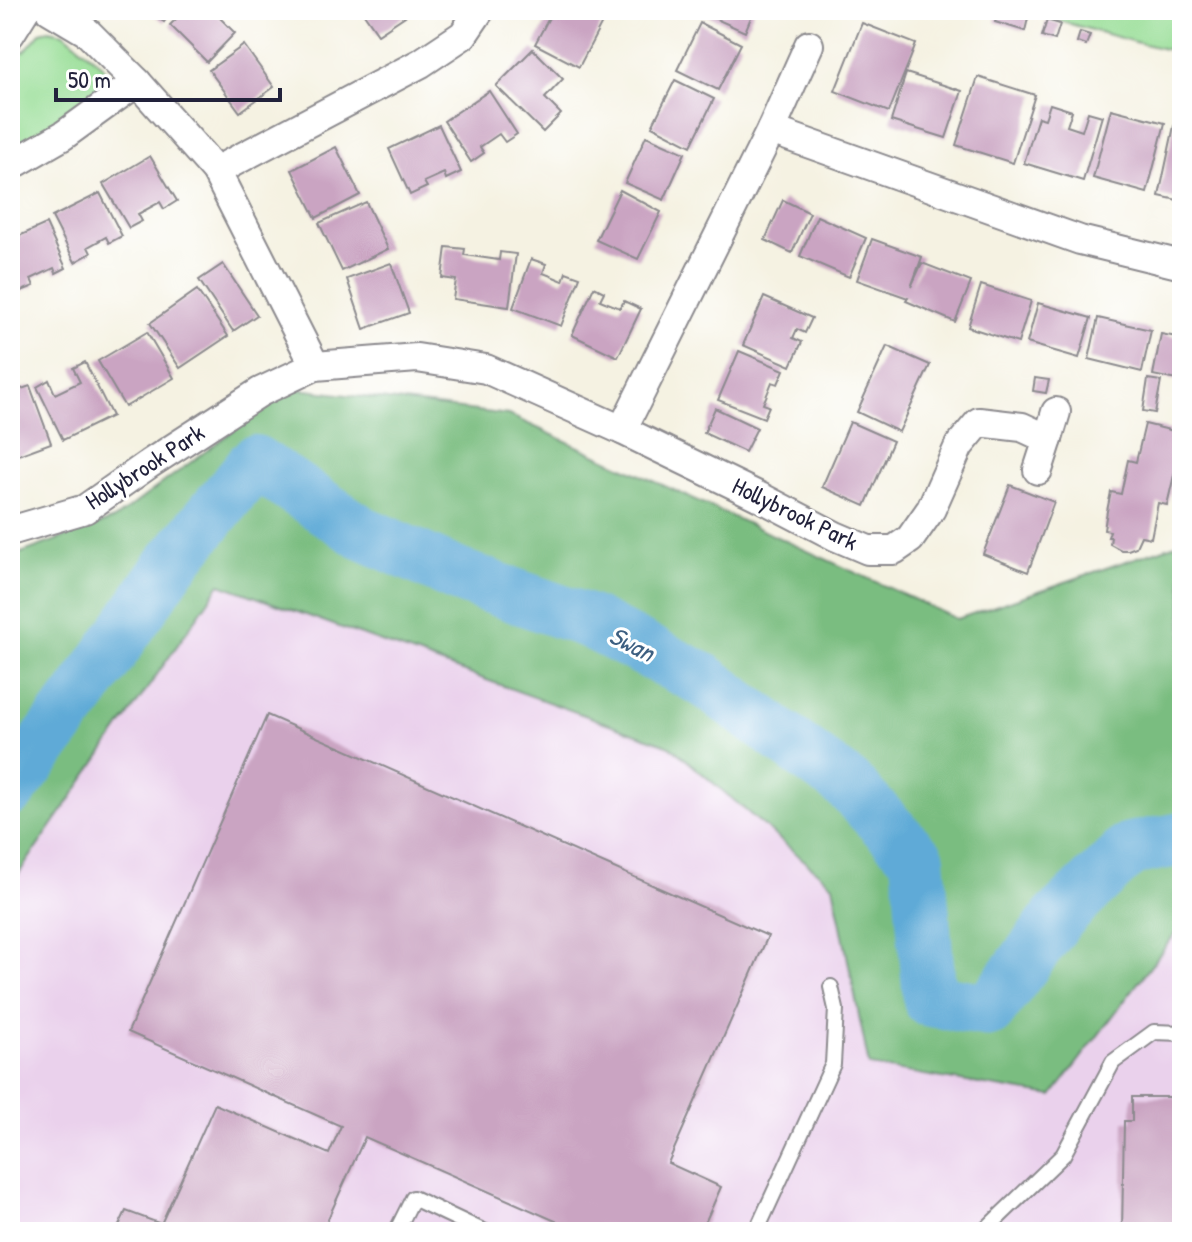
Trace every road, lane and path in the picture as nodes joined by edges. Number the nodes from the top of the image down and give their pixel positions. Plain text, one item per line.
1 (25, 10) edge
2 (50, 10) edge
3 (480, 10) edge
4 (10, 34) edge
5 (809, 45) dead end
6 (137, 82) junction
7 (771, 130) junction
8 (10, 166) edge
9 (216, 171) junction
10 (1182, 265) edge
11 (315, 366) junction
12 (1056, 412) dead end
13 (622, 430) junction
14 (1048, 439) junction
15 (1038, 470) dead end
16 (10, 531) edge
17 (831, 987) dead end
18 (1182, 1033) edge
19 (396, 1232) edge
20 (485, 1232) edge
21 (756, 1232) edge
22 (983, 1232) edge

1 - 4 street
2 - 6 street
3 - 9 street
5 - 7 street
6 - 8 street
6 - 9 street
7 - 10 street
7 - 13 street
9 - 11 street
11 - 13 street, Hollybrook Park
11 - 16 street, Hollybrook Park
12 - 14 street
13 - 14 street, Hollybrook Park
14 - 15 street
17 - 21 lane
18 - 22 lane
19 - 20 lane

